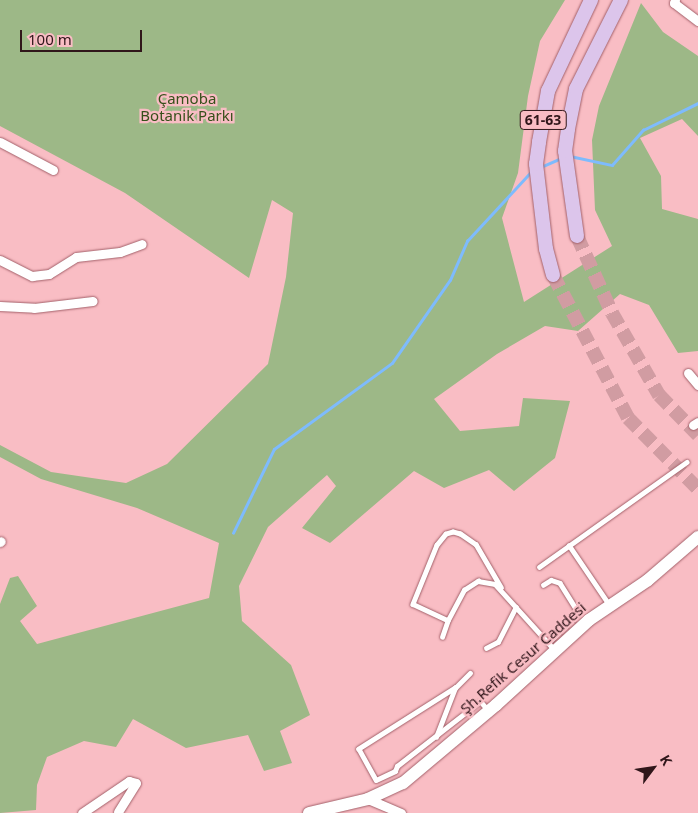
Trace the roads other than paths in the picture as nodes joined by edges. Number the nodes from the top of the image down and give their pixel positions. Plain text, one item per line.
1 (592, 0) edge
2 (621, 0) edge
3 (675, 0) edge
4 (698, 21) edge
5 (0, 142) edge
6 (53, 170) dead end
7 (578, 236) tunnel mouth
8 (142, 244) dead end
9 (0, 260) edge
10 (553, 275) tunnel mouth
11 (93, 301) dead end
12 (0, 306) edge
13 (688, 373) dead end
14 (698, 385) edge
15 (687, 462) dead end
16 (698, 537) edge
17 (569, 545) junction
18 (539, 568) dead end
19 (543, 585) dead end
20 (500, 588) junction
21 (610, 605) junction
22 (516, 607) junction
23 (448, 620) junction
24 (442, 637) dead end
25 (486, 648) dead end
26 (552, 648) junction
27 (470, 673) dead end
28 (455, 688) junction
29 (489, 711) junction
30 (436, 738) junction
31 (368, 799) junction
32 (118, 812) dead end
33 (82, 813) edge
34 (308, 813) edge
35 (401, 813) edge

1 - 10 main road, 61-63
2 - 7 main road, 61-63
3 - 4 street
5 - 6 street
8 - 9 street
11 - 12 street
13 - 14 street
15 - 17 lane
16 - 21 street, Şh.Refik Cesur Caddesi
17 - 18 lane
17 - 21 lane
19 - 26 lane
20 - 22 lane
20 - 23 lane
20 - 23 lane
21 - 26 street, Şh.Refik Cesur Caddesi
22 - 25 lane
22 - 26 lane
23 - 24 lane
26 - 29 street, Şh.Refik Cesur Caddesi
27 - 28 lane
28 - 30 lane
28 - 30 lane
29 - 30 lane
29 - 31 street, Şh.Refik Cesur Caddesi
31 - 34 street, Şh.Refik Cesur Caddesi
31 - 35 street
32 - 33 street

